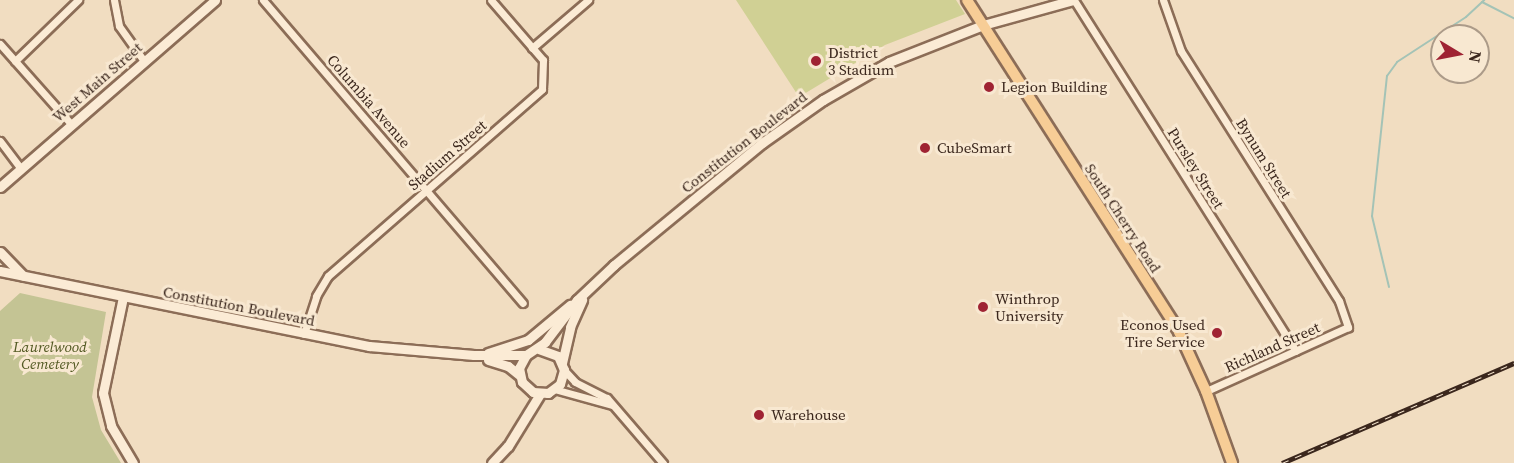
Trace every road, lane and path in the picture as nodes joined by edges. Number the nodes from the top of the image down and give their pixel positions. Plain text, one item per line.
1 (78, 0) edge
2 (114, 0) edge
3 (215, 0) edge
4 (263, 0) edge
5 (491, 0) edge
6 (588, 0) edge
7 (968, 0) edge
8 (1074, 0) edge
9 (1163, 0) edge
10 (983, 25) junction
11 (0, 44) edge
12 (532, 48) junction
13 (15, 61) junction
14 (144, 61) junction
15 (71, 124) junction
16 (0, 141) edge
17 (21, 169) junction
18 (0, 187) edge
19 (428, 190) junction
20 (0, 252) edge
21 (0, 271) edge
22 (23, 276) junction
23 (587, 290) junction
24 (123, 297) junction
25 (577, 300) junction
26 (523, 303) dead end
27 (1348, 327) joint
28 (304, 334) junction
29 (539, 349) junction
30 (1296, 351) junction
31 (477, 355) junction
32 (526, 355) junction
33 (563, 366) junction
34 (519, 375) junction
35 (524, 385) junction
36 (554, 389) junction
37 (1206, 391) junction
38 (540, 394) junction
39 (612, 405) junction
40 (520, 429) junction
41 (133, 463) edge
42 (492, 463) edge
43 (663, 463) edge
44 (1232, 463) edge

1 - 13 street
2 - 14 street
3 - 14 street, West Main Street
4 - 19 street, Columbia Avenue
5 - 12 street, Stadium Street
6 - 12 street
7 - 10 main road, South Cherry Road
8 - 10 street, Constitution Boulevard
8 - 30 street, Pursley Street
9 - 27 street, Bynum Street
10 - 23 street, Constitution Boulevard
10 - 37 main road, South Cherry Road
11 - 13 street
12 - 19 street, Stadium Street
13 - 15 street
14 - 15 street, West Main Street
15 - 17 street, West Main Street
16 - 17 street
17 - 18 street, West Main Street
19 - 26 street, Columbia Avenue
19 - 28 street, Stadium Street
20 - 22 street
21 - 22 street, Constitution Boulevard
22 - 24 street, Constitution Boulevard
23 - 25 street, Constitution Boulevard
23 - 33 street, Constitution Boulevard
24 - 28 street, Constitution Boulevard
24 - 41 street
25 - 29 street, Constitution Boulevard
25 - 31 street
27 - 30 street, Richland Street
28 - 31 street, Constitution Boulevard
29 - 32 street, Constitution Boulevard
29 - 33 street
30 - 37 street, Richland Street
31 - 32 street, Constitution Boulevard
31 - 34 street, Constitution Boulevard
32 - 34 street
33 - 36 street, Constitution Boulevard
33 - 39 street
34 - 35 street
35 - 38 street
35 - 40 street
36 - 38 street
36 - 39 street
37 - 44 main road, South Cherry Road
38 - 40 street
39 - 43 street
40 - 42 street

